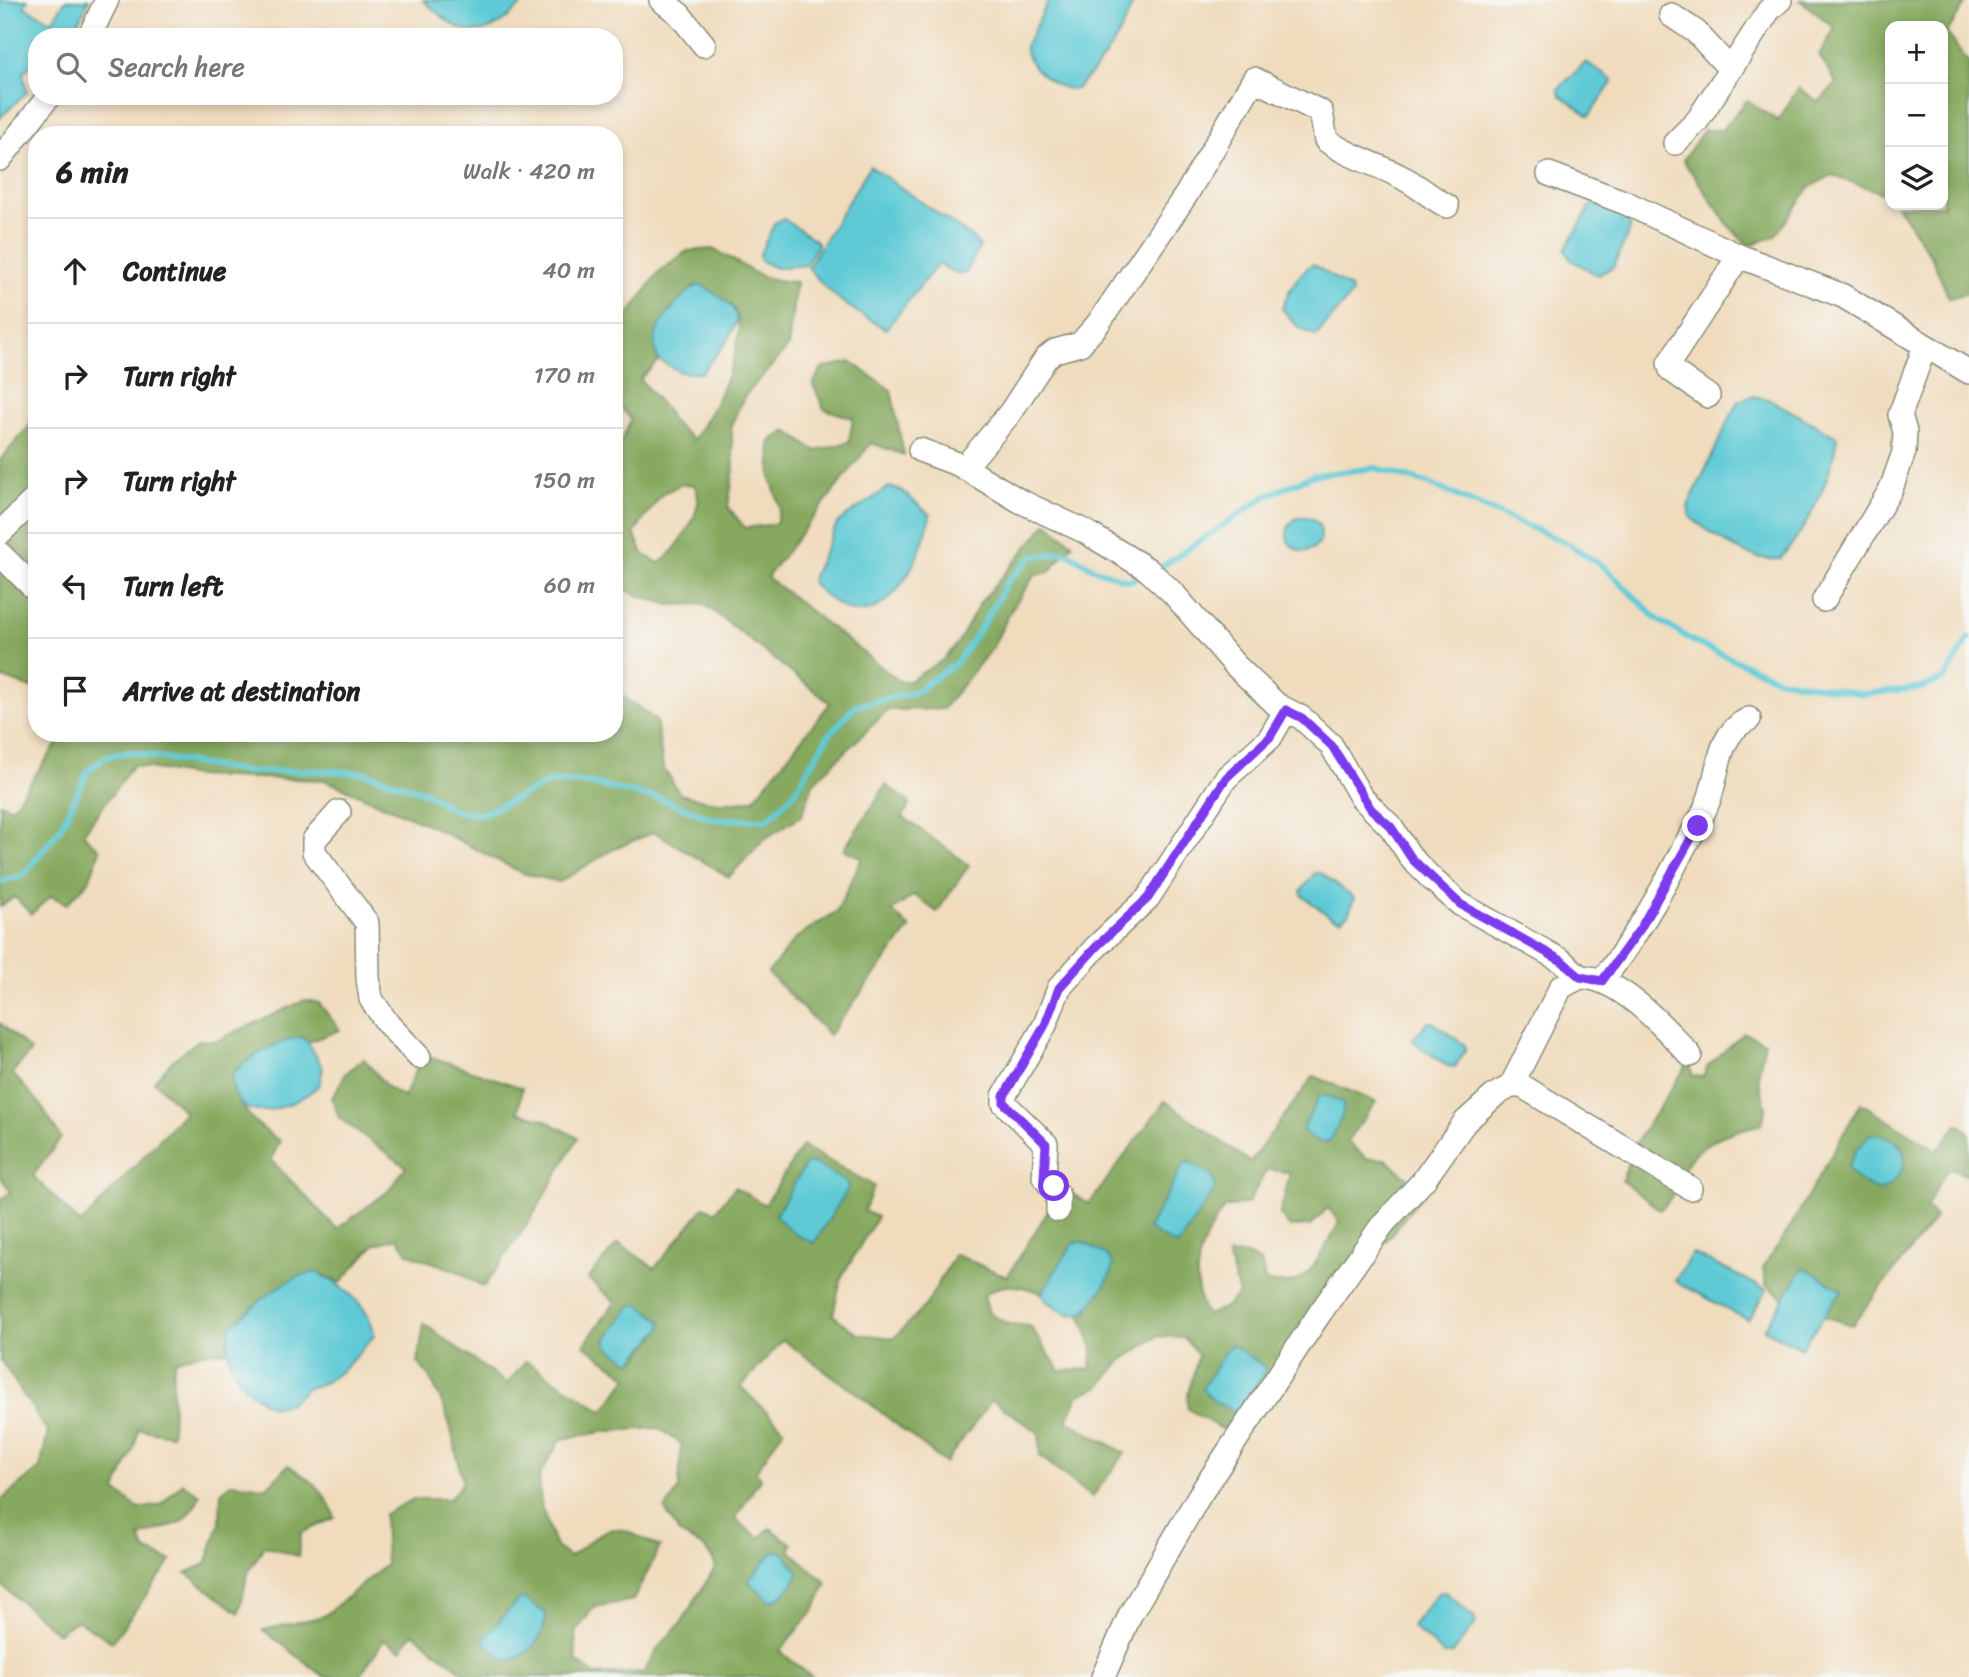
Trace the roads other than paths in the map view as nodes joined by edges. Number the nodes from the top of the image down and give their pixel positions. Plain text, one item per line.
1 (107, 0) edge
2 (661, 0) edge
3 (1780, 0) edge
4 (1671, 15) dead end
5 (93, 28) edge
6 (704, 45) dead end
7 (1730, 69) junction
8 (42, 105) edge
9 (1675, 143) dead end
10 (0, 159) edge
11 (1549, 174) dead end
12 (1447, 205) dead end
13 (1739, 256) junction
14 (1925, 346) junction
15 (1969, 372) edge
16 (1708, 396) dead end
17 (920, 450) dead end
18 (964, 468) junction
19 (28, 506) edge
20 (0, 533) edge
21 (0, 554) edge
22 (28, 582) edge
23 (1824, 600) dead end
24 (1286, 710) junction
25 (1749, 719) dead end
26 (339, 812) dead end
27 (1591, 979) junction
28 (1690, 1055) dead end
29 (419, 1057) dead end
30 (1511, 1086) junction
31 (1690, 1188) dead end
32 (1058, 1210) dead end
33 (1104, 1677) edge
34 (1118, 1677) edge

1 - 5 street
2 - 6 street
3 - 7 street
4 - 7 street
7 - 9 street
8 - 10 street
11 - 13 street
12 - 18 street
13 - 14 street
13 - 16 street
14 - 15 street
14 - 23 street
17 - 18 street
18 - 24 street
19 - 20 street
21 - 22 street
24 - 27 street
24 - 32 street
25 - 27 street
26 - 29 street
27 - 28 street
27 - 30 street
30 - 31 street
30 - 33 street
33 - 34 street

